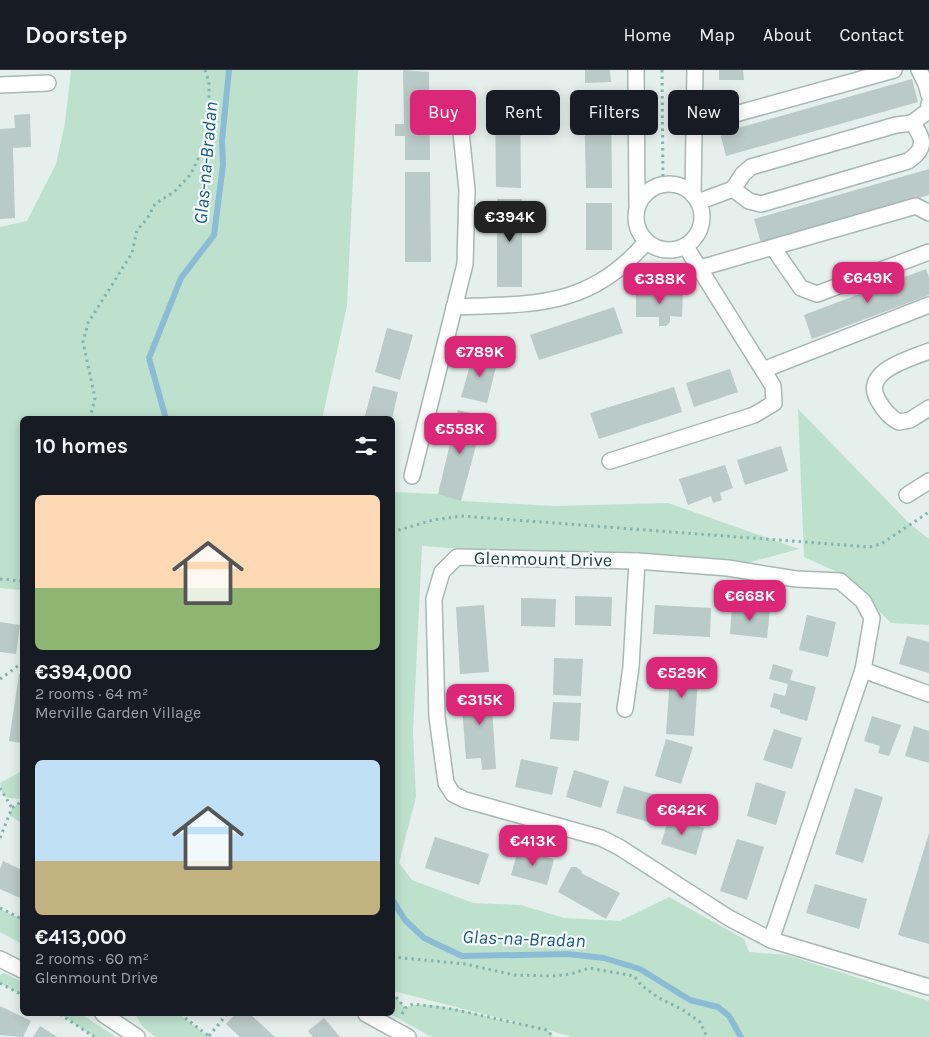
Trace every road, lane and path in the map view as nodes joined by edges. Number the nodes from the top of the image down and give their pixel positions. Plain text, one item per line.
1 (205, 70) edge
2 (636, 70) edge
3 (662, 70) edge
4 (695, 70) edge
5 (894, 70) edge
6 (919, 70) edge
7 (48, 83) dead end
8 (0, 85) edge
9 (695, 90) edge
10 (929, 95) edge
11 (929, 104) edge
12 (739, 113) edge
13 (912, 123) junction
14 (461, 135) edge
15 (695, 135) edge
16 (663, 184) junction
17 (733, 189) junction
18 (696, 198) junction
19 (638, 206) junction
20 (929, 213) edge
21 (646, 242) junction
22 (686, 247) junction
23 (774, 249) junction
24 (929, 252) edge
25 (700, 268) junction
26 (929, 305) edge
27 (454, 308) junction
28 (929, 351) edge
29 (763, 370) junction
30 (929, 408) edge
31 (91, 416) edge
32 (610, 461) dead end
33 (412, 476) dead end
34 (926, 488) edge
35 (907, 495) dead end
36 (929, 512) edge
37 (395, 531) edge
38 (637, 561) junction
39 (0, 579) edge
40 (20, 581) edge
41 (20, 664) edge
42 (863, 670) junction
43 (0, 679) edge
44 (929, 694) edge
45 (625, 709) dead end
46 (0, 788) edge
47 (20, 802) edge
48 (12, 808) junction
49 (0, 838) edge
50 (0, 908) edge
51 (20, 918) edge
52 (771, 940) junction
53 (395, 957) edge
54 (0, 959) edge
55 (20, 969) edge
56 (0, 983) edge
57 (929, 987) edge
58 (20, 994) edge
59 (395, 996) edge
60 (405, 1008) junction
61 (63, 1016) edge
62 (106, 1016) edge
63 (183, 1016) edge
64 (225, 1016) edge
65 (370, 1016) edge
66 (394, 1029) junction
67 (210, 1036) edge
68 (94, 1037) edge
69 (137, 1037) edge
70 (408, 1037) edge
71 (553, 1037) edge
72 (708, 1037) edge

1 - 31 path
2 - 19 street
3 - 16 path
4 - 9 street
5 - 12 street
6 - 10 street
7 - 8 street
11 - 13 street
13 - 17 street
13 - 17 street
14 - 27 street
15 - 18 street
16 - 18 street
16 - 19 street
17 - 18 street
18 - 22 street
19 - 21 street
20 - 23 street
21 - 22 street
21 - 27 street
22 - 25 street
23 - 24 street
23 - 25 street
25 - 29 street
26 - 29 street
27 - 33 street
28 - 30 street
29 - 32 street
34 - 35 street
36 - 37 path
38 - 42 street, Glenmount Drive
38 - 45 street
38 - 52 street, Glenmount Drive
39 - 40 path
41 - 43 path
42 - 44 street
42 - 52 street, Glenmount Drive
46 - 48 path
47 - 48 path
48 - 49 path
50 - 51 path
52 - 57 street, Glenmount Drive
53 - 72 path
54 - 55 street
56 - 58 path
59 - 60 path
60 - 66 path
60 - 71 path
61 - 68 path
62 - 69 street
63 - 67 path
64 - 67 path
65 - 66 street
66 - 70 street

